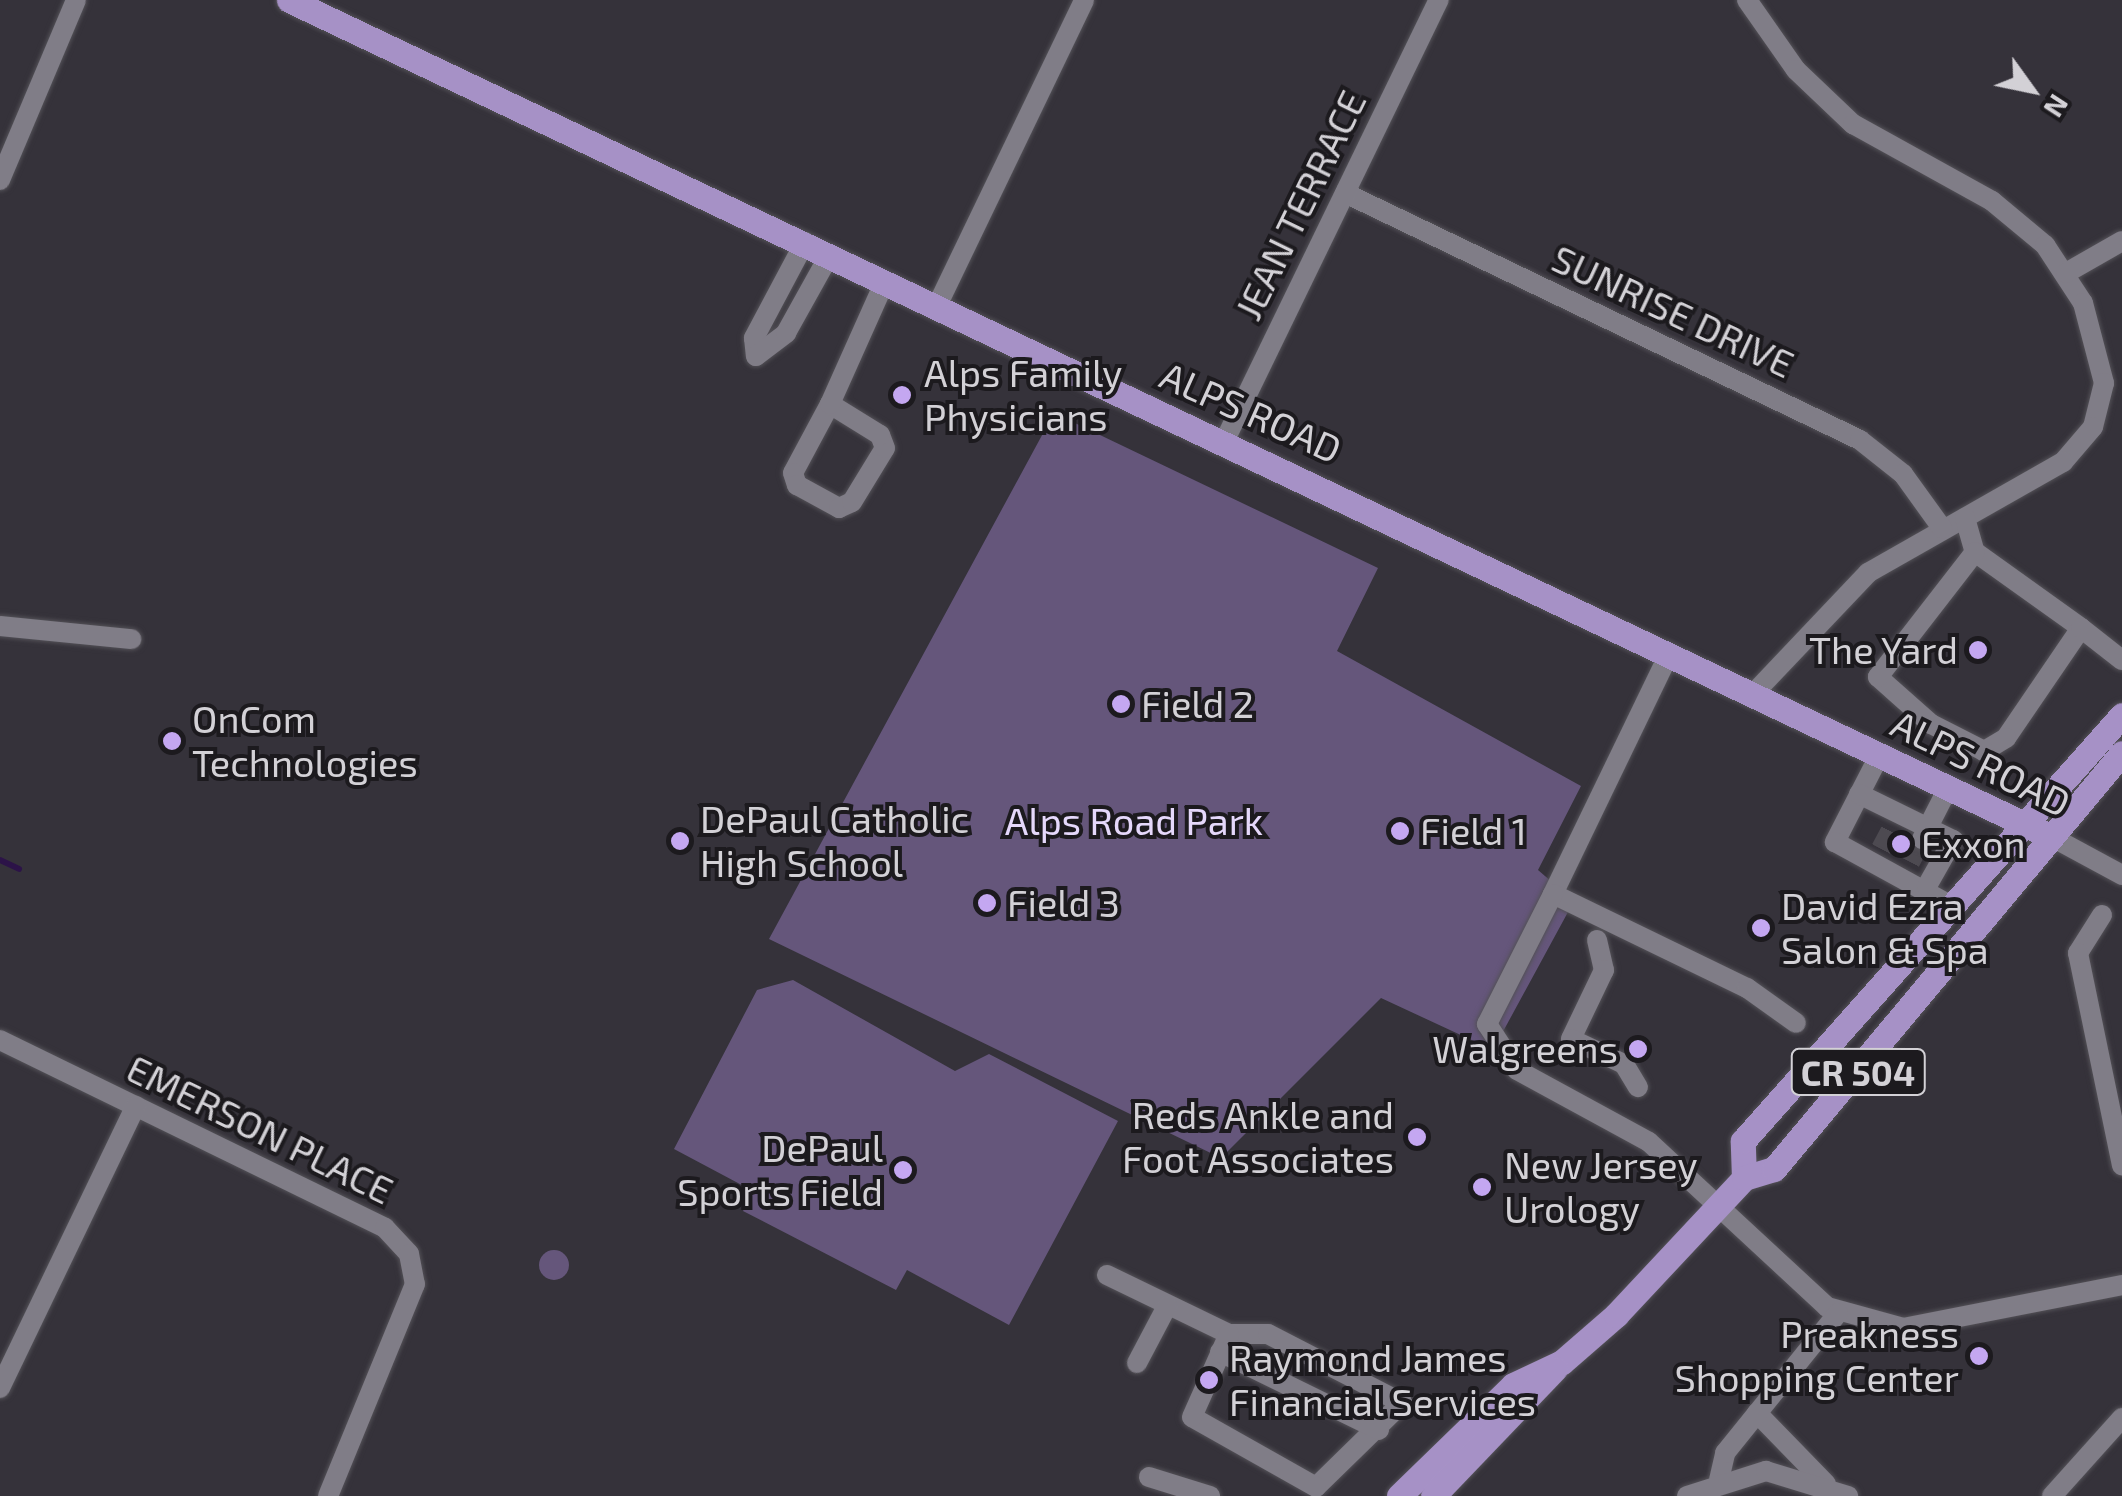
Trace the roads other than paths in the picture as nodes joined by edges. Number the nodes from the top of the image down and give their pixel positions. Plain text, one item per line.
1 (76, 0) edge
2 (290, 0) edge
3 (1084, 0) edge
4 (1438, 0) edge
5 (1748, 0) edge
6 (0, 180) edge
7 (1345, 193) junction
8 (2122, 241) edge
9 (805, 242) junction
10 (830, 254) junction
11 (2066, 273) junction
12 (885, 281) junction
13 (937, 306) junction
14 (830, 404) junction
15 (1224, 442) junction
16 (1965, 518) junction
17 (1942, 528) junction
18 (1975, 552) junction
19 (0, 626) edge
20 (2081, 628) junction
21 (130, 639) dead end
22 (1669, 654) junction
23 (2122, 660) edge
24 (1752, 694) junction
25 (2122, 715) edge
26 (2122, 753) edge
27 (1879, 756) junction
28 (1948, 788) junction
29 (1859, 794) junction
30 (2022, 822) junction
31 (1924, 834) junction
32 (2050, 836) junction
33 (2122, 875) edge
34 (1927, 886) junction
35 (1553, 894) junction
36 (1950, 905) junction
37 (2102, 915) dead end
38 (1598, 940) dead end
39 (1796, 1022) dead end
40 (0, 1040) edge
41 (1638, 1087) dead end
42 (136, 1106) junction
43 (2122, 1166) edge
44 (1744, 1178) junction
45 (1718, 1208) junction
46 (1108, 1275) dead end
47 (2122, 1285) edge
48 (1167, 1306) junction
49 (1838, 1313) junction
50 (1224, 1343) junction
51 (1137, 1362) dead end
52 (1562, 1362) junction
53 (0, 1388) edge
54 (1758, 1414) junction
55 (2122, 1418) edge
56 (1379, 1430) junction
57 (1149, 1477) dead end
58 (1719, 1480) junction
59 (1826, 1484) junction
60 (328, 1496) edge
61 (1210, 1496) edge
62 (1399, 1496) edge
63 (1434, 1496) edge
64 (1687, 1496) edge
65 (1848, 1496) edge
66 (2052, 1496) edge

1 - 6 street
2 - 9 main road, ALPS ROAD
3 - 13 street
4 - 7 street, JEAN TERRACE
5 - 11 street
7 - 15 street, JEAN TERRACE
7 - 17 street, SUNRISE DRIVE
8 - 11 street
9 - 10 main road, ALPS ROAD
9 - 10 street
10 - 12 main road, ALPS ROAD
11 - 16 street
12 - 13 main road, ALPS ROAD
12 - 14 street
13 - 15 main road, ALPS ROAD
14 - 14 street
15 - 22 main road, ALPS ROAD
16 - 17 street
16 - 18 street
17 - 24 street
18 - 20 street
18 - 20 street
19 - 21 street
20 - 23 street
22 - 24 main road, ALPS ROAD
22 - 35 street
24 - 27 main road, ALPS ROAD
25 - 30 main road
26 - 32 main road
27 - 28 main road, ALPS ROAD
27 - 29 street
28 - 30 main road, ALPS ROAD
28 - 31 street
29 - 31 street
29 - 34 street
30 - 32 main road, ALPS ROAD
30 - 36 main road, CR 504
31 - 34 street
32 - 33 street, ALPS ROAD
32 - 44 main road, CR 504
34 - 36 street
35 - 39 street
35 - 45 street
36 - 44 main road, CR 504
37 - 43 street
38 - 41 street
40 - 42 street, EMERSON PLACE
42 - 53 street
42 - 60 street, EMERSON PLACE
44 - 45 main road, CR 504
45 - 49 street
45 - 52 main road, CR 504
46 - 48 street
47 - 49 street
48 - 50 street
48 - 51 street
49 - 54 street
50 - 56 street
50 - 56 street
50 - 56 street
52 - 62 main road, CR 504
52 - 63 main road, CR 504
54 - 58 street
54 - 59 street
55 - 66 street
57 - 61 street
58 - 59 street
58 - 64 street
59 - 65 street

